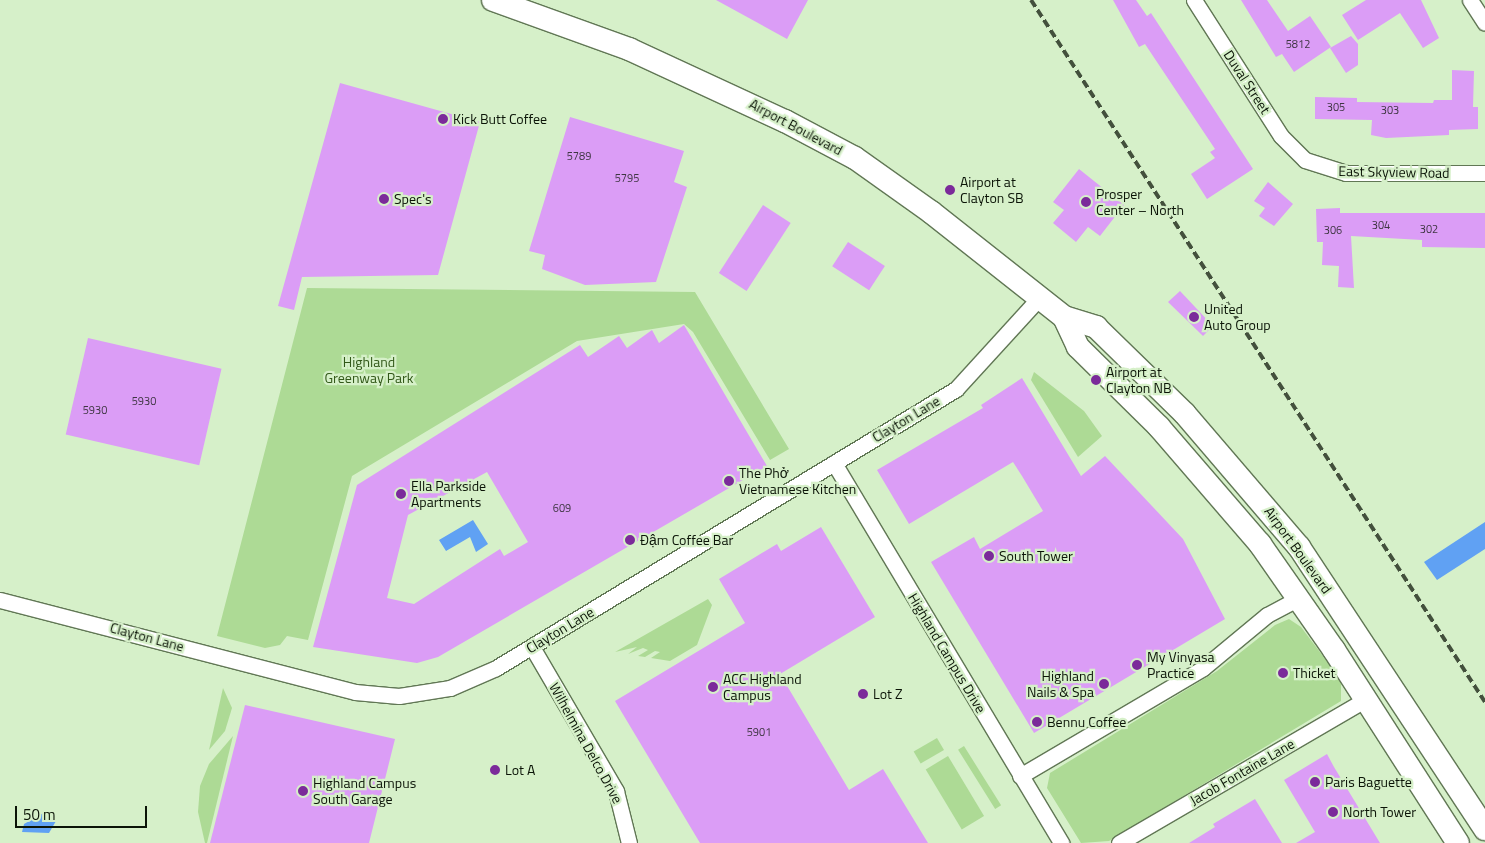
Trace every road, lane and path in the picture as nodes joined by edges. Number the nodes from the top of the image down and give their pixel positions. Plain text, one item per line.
1 (494, 0) edge
2 (1194, 0) edge
3 (1470, 0) edge
4 (1485, 23) edge
5 (1305, 160) joint
6 (1485, 173) edge
7 (1039, 298) junction
8 (1064, 317) junction
9 (834, 463) junction
10 (1299, 598) junction
11 (0, 600) edge
12 (1347, 617) junction
13 (532, 647) junction
14 (1365, 700) junction
15 (1020, 776) junction
16 (1485, 829) edge
17 (629, 843) edge
18 (1061, 843) edge
19 (1119, 843) edge
20 (1458, 843) edge

1 - 7 main road, Airport Boulevard
2 - 5 street, Duval Street
3 - 4 street
5 - 6 street, East Skyview Road
7 - 8 main road, Airport Boulevard
7 - 9 street, Clayton Lane
8 - 10 main road, Airport Boulevard
8 - 12 main road, Airport Boulevard
9 - 13 street, Clayton Lane
9 - 15 street, Highland Campus Drive
10 - 12 main road
10 - 14 main road, Airport Boulevard
10 - 15 street
11 - 13 street, Clayton Lane
12 - 16 main road, Airport Boulevard
13 - 17 street, Wilhelmina Delco Drive
14 - 19 street, Jacob Fontaine Lane
14 - 20 main road, Airport Boulevard
15 - 18 street, Highland Campus Drive

